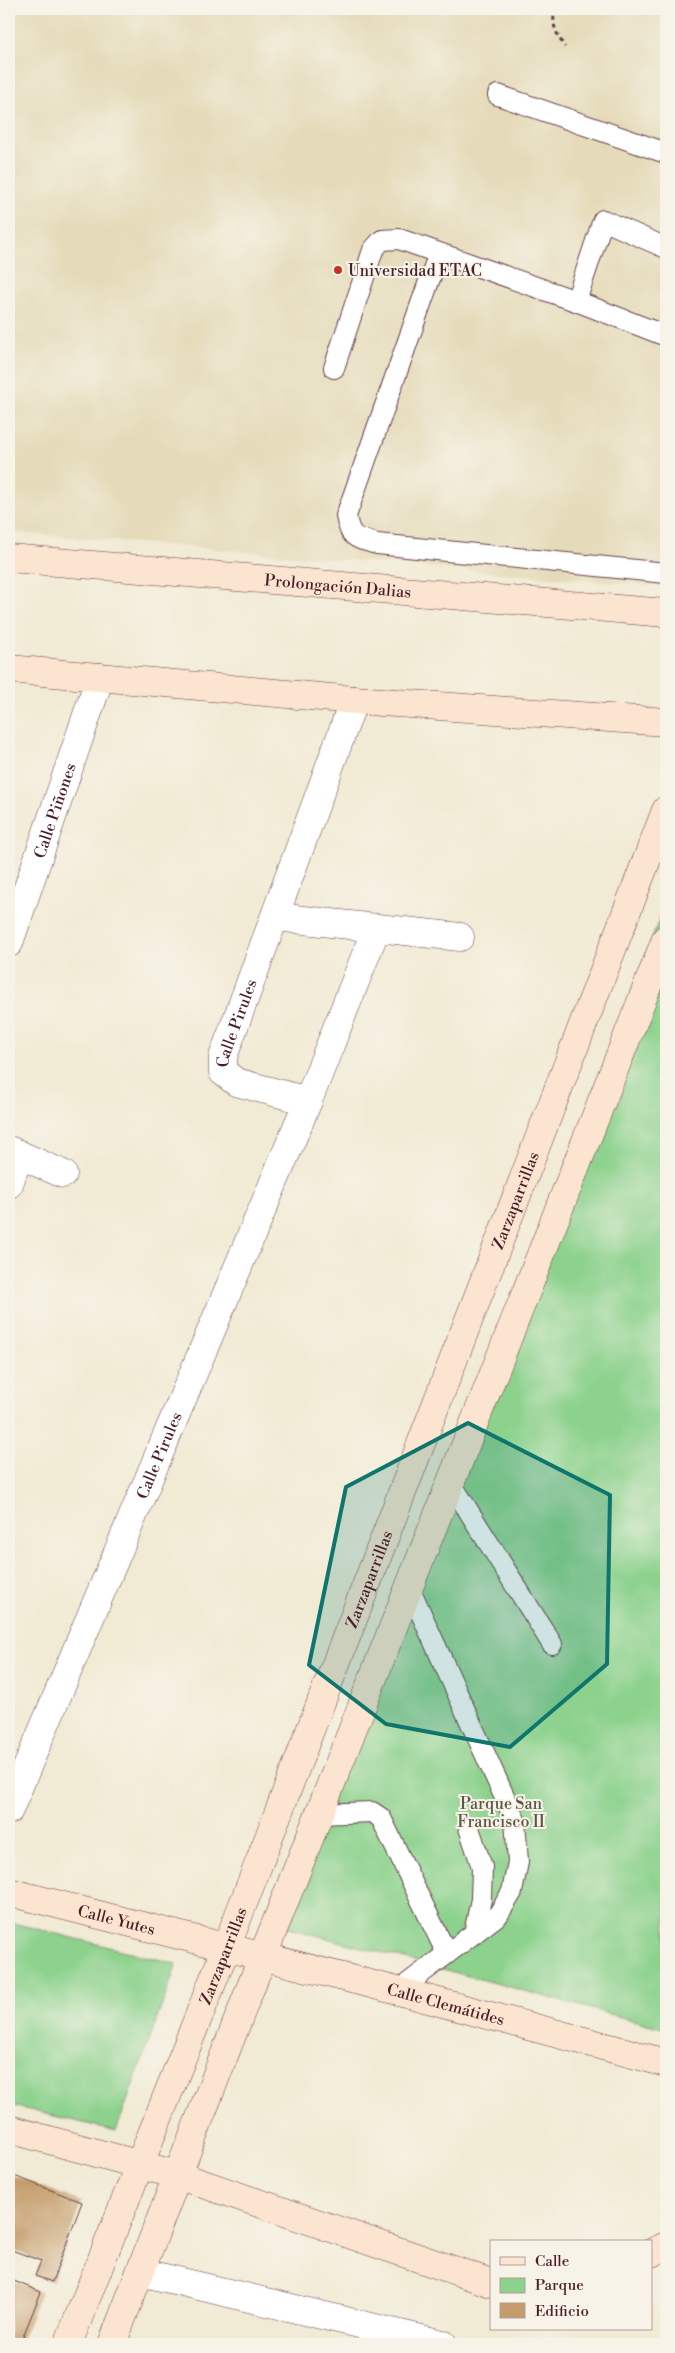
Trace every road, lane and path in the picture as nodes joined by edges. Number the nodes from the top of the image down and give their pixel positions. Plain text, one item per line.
1 (556, 9) edge
2 (565, 47) dead end
3 (498, 95) dead end
4 (666, 153) edge
5 (666, 248) edge
6 (439, 253) junction
7 (576, 301) junction
8 (666, 336) edge
9 (334, 368) dead end
10 (9, 558) edge
11 (666, 573) edge
12 (666, 613) edge
13 (9, 669) edge
14 (100, 678) junction
15 (354, 700) junction
16 (666, 722) edge
17 (666, 810) edge
18 (276, 917) junction
19 (376, 929) junction
20 (460, 938) dead end
21 (666, 940) edge
22 (9, 943) edge
23 (308, 1101) junction
24 (14, 1152) edge
25 (63, 1174) dead end
26 (9, 1184) edge
27 (450, 1483) junction
28 (409, 1588) junction
29 (552, 1644) dead end
30 (9, 1810) edge
31 (319, 1814) junction
32 (469, 1828) dead end
33 (9, 1892) edge
34 (474, 1934) junction
35 (226, 1948) junction
36 (447, 1954) junction
37 (262, 1958) junction
38 (398, 1991) junction
39 (666, 2063) edge
40 (9, 2129) edge
41 (140, 2163) junction
42 (177, 2174) junction
43 (666, 2246) edge
44 (652, 2253) edge
45 (140, 2272) junction
46 (490, 2283) edge
47 (68, 2344) edge
48 (112, 2344) edge
49 (443, 2344) edge

1 - 2 path
3 - 4 lane
5 - 7 lane
6 - 7 lane
6 - 9 lane
6 - 11 lane
7 - 8 lane
10 - 12 street, Prolongación Dalias
13 - 14 street
14 - 15 street
14 - 22 street, Calle Piñones
15 - 16 street
15 - 18 street, Calle Pirules
17 - 35 street, Zarzaparrillas
18 - 19 street
18 - 23 street, Calle Pirules
19 - 20 street
19 - 23 street, Calle Pirules
21 - 27 street
23 - 30 street, Calle Pirules
24 - 25 street
24 - 26 street
27 - 28 street
27 - 29 lane
28 - 31 street
28 - 34 lane
31 - 36 lane
31 - 37 street
32 - 34 lane
33 - 35 street, Calle Yutes
34 - 36 lane
35 - 37 street, Calle Clemátides
35 - 41 street, Zarzaparrillas
36 - 38 lane
37 - 38 street, Calle Clemátides
37 - 42 street
38 - 39 street, Calle Clemátides
40 - 41 street
41 - 42 street
41 - 47 street, Zarzaparrillas
42 - 45 street
42 - 46 street
43 - 44 street
45 - 48 street
45 - 49 street

